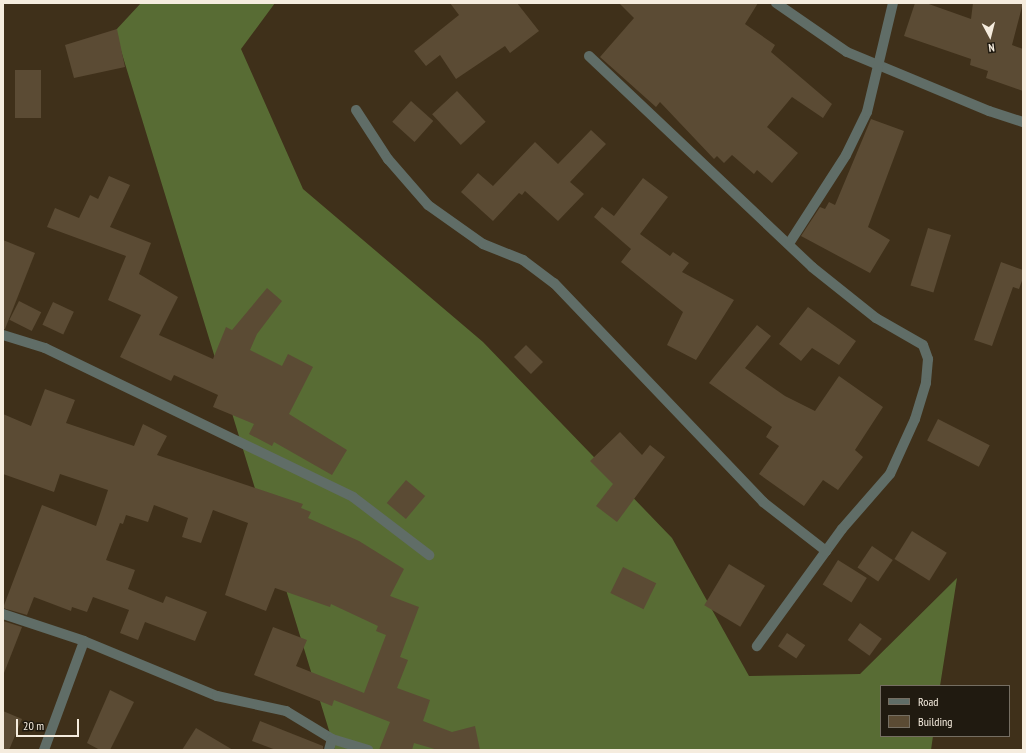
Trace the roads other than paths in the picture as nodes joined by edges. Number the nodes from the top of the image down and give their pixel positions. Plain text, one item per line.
1 (776, 3) edge
2 (893, 3) edge
3 (589, 56) dead end
4 (877, 65) junction
5 (356, 110) dead end
6 (1023, 122) edge
7 (790, 242) junction
8 (3, 335) edge
9 (826, 551) junction
10 (429, 555) dead end
11 (3, 614) edge
12 (84, 641) junction
13 (757, 646) dead end
14 (332, 739) junction
15 (44, 750) edge
16 (329, 750) edge
17 (368, 750) edge

1 - 4 street
2 - 4 street
3 - 7 street
4 - 6 street
4 - 7 street
5 - 9 street
7 - 9 street
8 - 10 street
9 - 13 street
11 - 12 street
12 - 14 street
12 - 15 street
14 - 16 street
14 - 17 street

